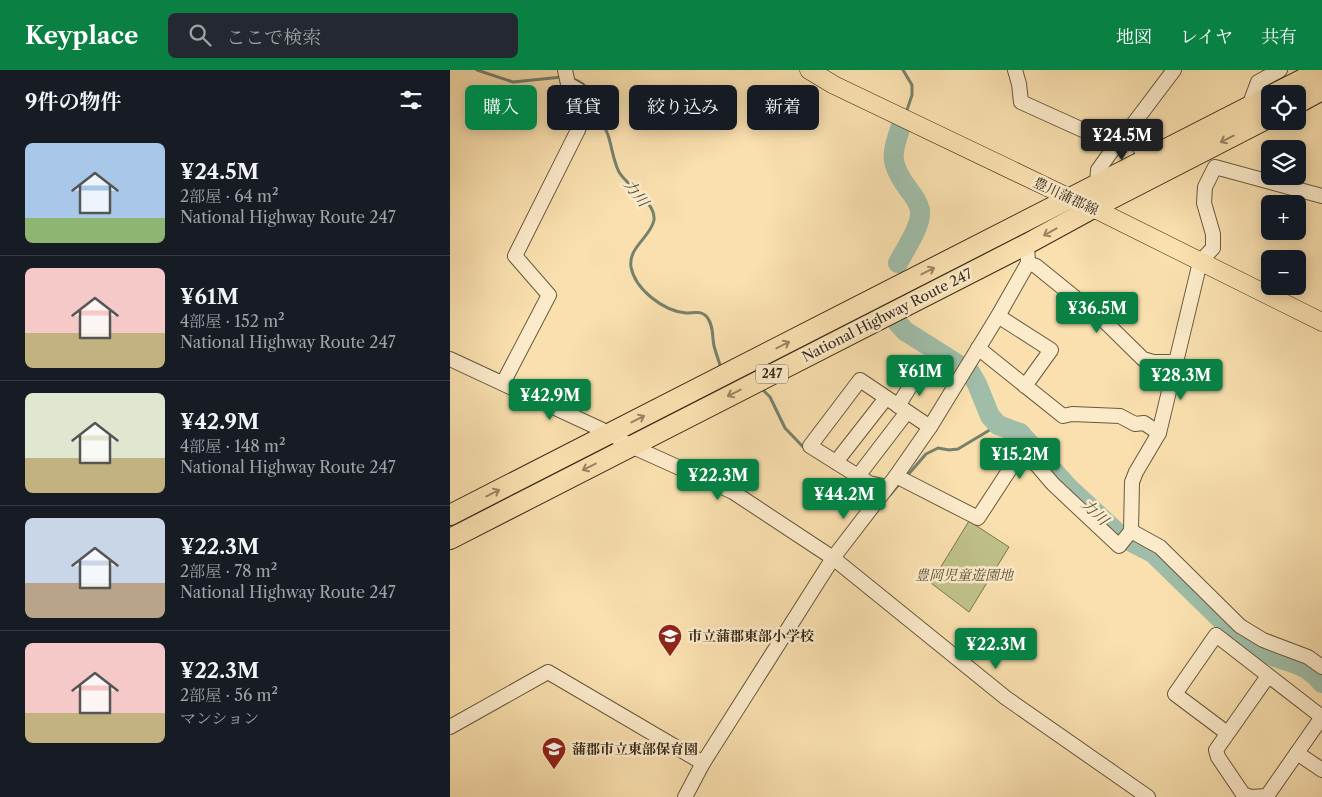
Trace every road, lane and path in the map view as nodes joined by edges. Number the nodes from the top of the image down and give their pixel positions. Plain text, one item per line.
1 (809, 70) edge
2 (1014, 70) edge
3 (1174, 70) edge
4 (1280, 70) edge
5 (1322, 70) edge
6 (566, 75) edge
7 (1292, 85) edge
8 (1322, 90) edge
9 (1306, 99) edge
10 (1261, 100) edge
11 (1249, 106) junction
12 (1261, 122) edge
13 (1128, 131) junction
14 (1116, 145) junction
15 (1147, 158) junction
16 (1098, 184) junction
17 (1322, 196) edge
18 (1070, 198) junction
19 (1093, 208) junction
20 (1027, 254) junction
21 (1200, 262) junction
22 (998, 316) junction
23 (1322, 322) edge
24 (978, 348) junction
25 (450, 359) edge
26 (1176, 362) junction
27 (919, 372) dead end
28 (503, 383) junction
29 (1025, 386) junction
30 (897, 405) junction
31 (930, 427) junction
32 (610, 433) junction
33 (1159, 433) junction
34 (631, 446) junction
35 (836, 462) junction
36 (858, 476) junction
37 (902, 478) junction
38 (883, 493) junction
39 (450, 515) edge
40 (1127, 536) junction
41 (450, 539) edge
42 (833, 558) junction
43 (1322, 667) edge
44 (1268, 676) junction
45 (450, 727) edge
46 (1227, 733) junction
47 (1297, 753) junction
48 (703, 763) junction
49 (1322, 770) edge
50 (1242, 795) edge
51 (685, 797) edge
52 (1148, 797) edge

1 - 18 main road, 豊川蒲郡線
2 - 14 street
3 - 13 street
4 - 11 street
5 - 7 highway
6 - 28 street
8 - 9 highway
10 - 11 highway, National Highway Route 247 / 247
11 - 15 highway, National Highway Route 247 / 247
12 -> 19 highway, National Highway Route 247 / 247
13 - 14 street
13 - 15 street
14 - 16 street
15 - 16 highway, National Highway Route 247 / 247
16 - 18 highway, National Highway Route 247 / 247
17 - 21 street
18 - 19 main road, 豊川蒲郡線
32 -> 18 highway, National Highway Route 247 / 247
19 -> 20 highway, National Highway Route 247 / 247
19 - 21 main road, 豊川蒲郡線
20 - 22 street
20 - 26 street
20 -> 34 highway, National Highway Route 247 / 247
21 - 23 main road, 豊川蒲郡線
21 - 26 street
22 - 24 street
22 - 29 street
24 - 29 street
24 - 31 street
25 - 28 street
26 - 33 street
27 - 30 street
28 - 32 street
29 - 33 street
30 - 31 street
30 - 35 street
30 - 35 street
30 - 36 street
31 - 37 street
32 - 34 street
39 -> 32 highway, National Highway Route 247 / 247
33 - 40 street
34 -> 41 highway, National Highway Route 247 / 247
34 - 42 street
35 - 36 street
36 - 38 street
37 - 38 street
37 - 40 street
38 - 42 street
40 - 43 street
42 - 48 street
42 - 52 street
44 - 46 street
44 - 46 street
44 - 47 street
45 - 48 street
46 - 50 street
47 - 49 street
47 - 50 street
48 - 51 street

